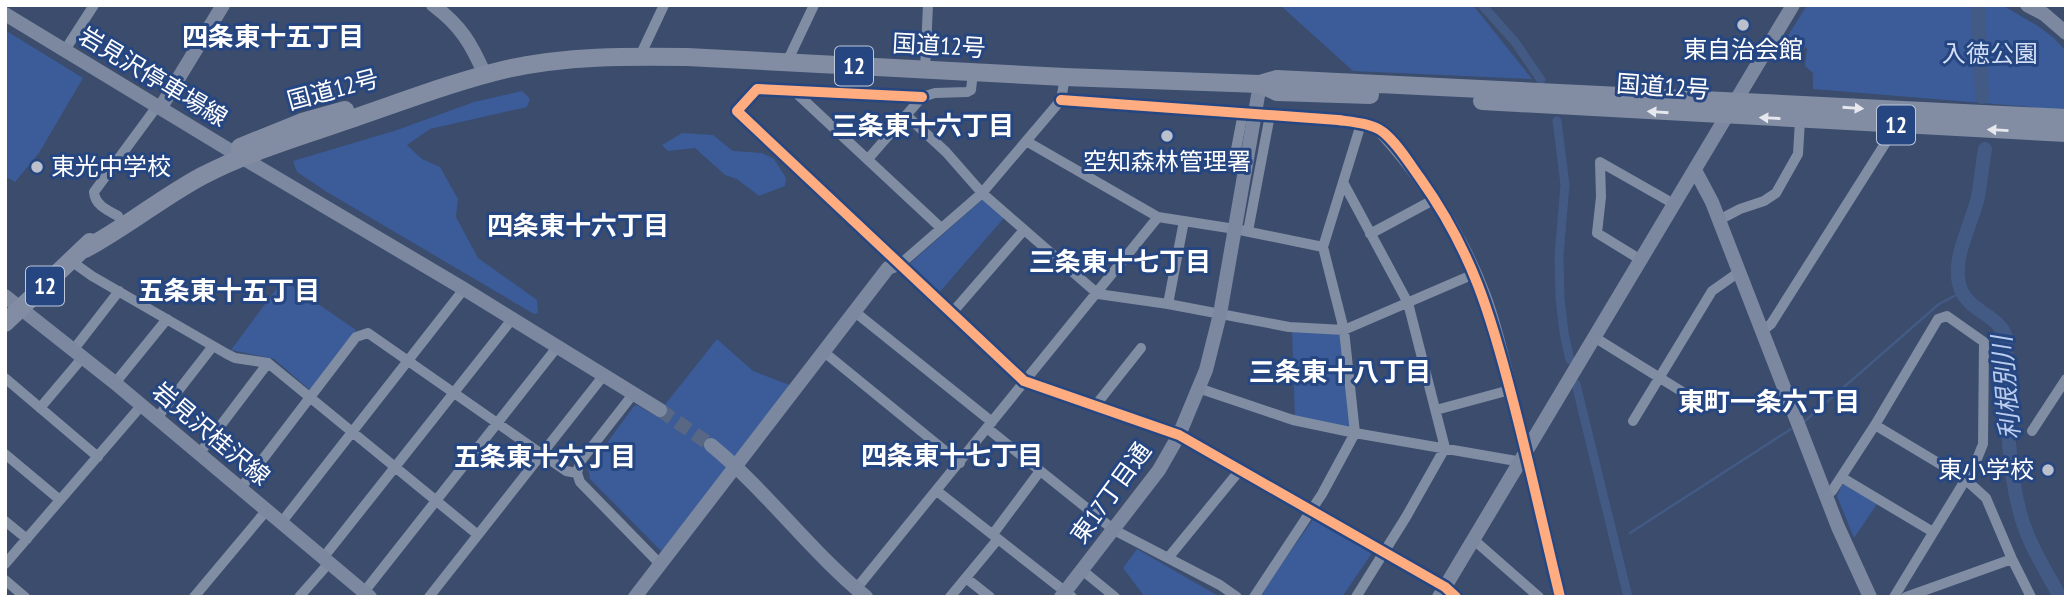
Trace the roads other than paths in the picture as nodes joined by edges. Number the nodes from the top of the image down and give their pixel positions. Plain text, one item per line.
1 (94, 5) edge
2 (433, 5) edge
3 (664, 5) edge
4 (814, 5) edge
5 (928, 5) edge
6 (1793, 5) edge
7 (2027, 5) edge
8 (222, 6) edge
9 (5, 14) edge
10 (2066, 33) edge
11 (65, 50) junction
12 (640, 56) junction
13 (787, 62) junction
14 (925, 69) junction
15 (973, 72) junction
16 (485, 75) junction
17 (1065, 77) junction
18 (1260, 84) junction
19 (793, 90) junction
20 (922, 97) junction
21 (1061, 100) junction
22 (160, 106) junction
23 (1731, 108) junction
24 (907, 116) junction
25 (1893, 118) junction
26 (2066, 118) edge
27 (1800, 120) junction
28 (1362, 124) junction
29 (1383, 133) joint
30 (2066, 133) edge
31 (1026, 141) junction
32 (236, 154) junction
33 (868, 159) junction
34 (1233, 165) dead end
35 (1695, 170) junction
36 (1343, 182) junction
37 (982, 193) junction
38 (1435, 199) junction
39 (1674, 204) junction
40 (118, 216) junction
41 (1158, 217) junction
42 (1719, 220) junction
43 (1184, 221) junction
44 (941, 228) junction
45 (1024, 230) junction
46 (1241, 230) junction
47 (1370, 234) junction
48 (1323, 247) junction
49 (78, 255) junction
50 (1641, 260) junction
51 (898, 264) junction
52 (1739, 272) junction
53 (1474, 274) junction
54 (464, 289) junction
55 (119, 291) junction
56 (1098, 294) junction
57 (5, 296) edge
58 (1408, 303) junction
59 (1168, 304) junction
60 (21, 308) junction
61 (855, 312) junction
62 (951, 314) junction
63 (1220, 314) junction
64 (167, 318) junction
65 (513, 318) junction
66 (5, 323) edge
67 (1344, 330) junction
68 (1762, 331) junction
69 (1594, 337) junction
70 (213, 346) junction
71 (558, 346) junction
72 (1141, 348) dead end
73 (824, 352) junction
74 (78, 353) junction
75 (409, 361) junction
76 (268, 363) junction
77 (604, 375) junction
78 (1660, 377) junction
79 (5, 378) edge
80 (2066, 379) edge
81 (1024, 381) junction
82 (116, 383) junction
83 (1198, 388) junction
84 (1510, 390) junction
85 (1681, 391) dead end
86 (454, 393) junction
87 (634, 393) junction
88 (309, 397) junction
89 (141, 406) junction
90 (1095, 406) junction
91 (40, 408) junction
92 (660, 410) tunnel mouth
93 (1436, 410) junction
94 (157, 418) junction
95 (1633, 421) dead end
96 (498, 423) junction
97 (990, 425) junction
98 (1875, 425) junction
99 (2032, 431) dead end
100 (352, 432) junction
101 (1355, 433) junction
102 (1179, 435) junction
103 (711, 445) tunnel mouth
104 (1445, 448) junction
105 (5, 454) edge
106 (199, 454) junction
107 (541, 454) junction
108 (98, 457) junction
109 (1524, 458) junction
110 (960, 463) junction
111 (395, 466) junction
112 (736, 467) junction
113 (1240, 470) junction
114 (1040, 471) junction
115 (577, 473) junction
116 (1841, 477) junction
117 (1965, 479) junction
118 (240, 489) junction
119 (937, 491) junction
120 (1826, 496) junction
121 (60, 500) junction
122 (436, 501) junction
123 (1311, 510) junction
124 (266, 511) junction
125 (5, 521) edge
126 (281, 523) junction
127 (1114, 530) junction
128 (1933, 532) junction
129 (478, 536) junction
130 (995, 536) junction
131 (27, 539) junction
132 (1474, 540) junction
133 (1384, 553) junction
134 (1167, 558) junction
135 (2012, 559) junction
136 (326, 561) junction
137 (5, 564) edge
138 (660, 565) junction
139 (1082, 570) junction
140 (966, 578) junction
141 (5, 580) edge
142 (861, 593) edge
143 (367, 594) edge
144 (1447, 594) edge
145 (1066, 595) edge
146 (25, 597) edge
147 (194, 597) edge
148 (299, 597) edge
149 (429, 597) edge
150 (635, 597) edge
151 (950, 597) edge
152 (990, 597) edge
153 (1115, 597) edge
154 (1237, 597) edge
155 (1254, 597) edge
156 (1356, 597) edge
157 (1539, 597) edge
158 (1560, 597) edge
159 (1870, 597) edge
160 (1894, 597) edge
161 (1906, 597) edge
162 (2031, 597) edge

1 - 11 street
2 - 16 street
3 - 12 street
4 - 13 street
5 - 14 street
6 - 23 street
7 - 10 street
8 - 22 street
9 - 11 street, 岩見沢停車場線
11 - 22 street, 岩見沢停車場線
12 - 13 highway, 国道12号 / 12
12 - 16 highway, 国道12号 / 12
13 - 14 highway, 国道12号 / 12
14 - 15 highway, 国道12号 / 12
15 - 17 highway, 国道12号 / 12
15 - 20 street
16 - 32 highway, 国道12号 / 12
17 - 18 highway, 国道12号 / 12
17 - 21 street
18 - 23 highway, 国道12号 / 12
18 - 46 street, 東17丁目通
19 - 20 street
19 - 33 street
19 - 51 street
20 - 24 street
21 - 31 street
21 - 34 street
22 - 32 street, 岩見沢停車場線
22 - 40 street
23 -> 25 highway, 国道12号 / 12
27 -> 23 highway, 国道12号 / 12
23 - 35 street
24 - 33 street
24 - 37 street
25 - 26 highway, 国道12号 / 12
25 - 27 highway, 国道12号 / 12
30 -> 25 highway, 国道12号 / 12
25 - 68 street
27 - 42 street
28 - 29 street
28 - 36 street
28 - 46 street
29 - 38 street
31 - 37 street
31 - 41 street
32 - 40 highway, 12
32 - 49 highway, 12
32 - 54 street, 岩見沢停車場線
33 - 44 street
35 - 39 street
35 - 42 street
36 - 47 street
36 - 48 street
37 - 44 street
37 - 45 street
38 - 47 street
38 - 53 street
39 - 50 street
39 - 50 street
40 - 49 highway, 12
41 - 43 street
41 - 56 street
42 - 52 street
43 - 46 street
43 - 59 street
44 - 51 street
45 - 56 street
45 - 62 street
46 - 48 street
46 - 63 street, 東17丁目通
47 - 58 street
48 - 67 street
49 - 55 street
49 - 60 highway, 12
50 - 69 street
51 - 61 street
51 - 62 street
52 - 68 street
52 - 78 street
53 - 58 street
53 - 84 street
54 - 65 street, 岩見沢停車場線
54 - 75 street
55 - 64 street
55 - 74 street
56 - 59 street
56 - 81 street
57 - 60 street, 岩見沢桂沢線
58 - 67 street
58 - 93 street
59 - 63 street
60 - 66 highway, 12
60 - 74 street, 岩見沢桂沢線
61 - 73 street
61 - 97 street
62 - 81 street
63 - 67 street
63 - 83 street, 東17丁目通
64 - 70 street
64 - 82 street
65 - 71 street, 岩見沢停車場線
65 - 86 street
67 - 101 street
68 - 120 street
69 - 78 street
69 - 109 street
70 - 76 street
70 - 94 street
71 - 77 street, 岩見沢停車場線
71 - 96 street
72 - 90 street
73 - 110 street
73 - 112 street
74 - 82 street, 岩見沢桂沢線
74 - 91 street
75 - 86 street
75 - 88 street
75 - 100 street
76 - 88 street
76 - 106 street
77 - 87 street, 岩見沢停車場線
77 - 107 street
78 - 85 street
78 - 95 street
79 - 91 street
80 - 99 street
81 - 90 street
81 - 97 street
82 - 89 street, 岩見沢桂沢線
83 - 101 street
83 - 102 street, 東17丁目通
84 - 93 street
84 - 109 street
86 - 96 street
86 - 111 street
87 - 92 street, 岩見沢停車場線
87 - 115 street
88 - 100 street
88 - 118 street
89 - 94 street, 岩見沢桂沢線
89 - 108 street
90 - 102 street
91 - 108 street
93 - 104 street
94 - 106 street, 岩見沢桂沢線
96 - 107 street
96 - 122 street
97 - 110 street
97 - 114 street
98 - 116 street
98 - 117 street
98 - 117 street
100 - 111 street
100 - 126 street
101 - 104 street
101 - 123 street
102 - 113 street
102 - 127 street, 東17丁目通
103 - 112 street
104 - 109 street
104 - 133 street
105 - 121 street
106 - 118 street, 岩見沢桂沢線
107 - 115 street
107 - 129 street
108 - 121 street
109 - 132 street
109 - 158 street
110 - 119 street
111 - 122 street
111 - 136 street
112 - 138 street
112 - 142 street
113 - 123 street
113 - 134 street
114 - 127 street
114 - 130 street
115 - 138 street
116 - 120 street
116 - 128 street
117 - 128 street
117 - 135 street
118 - 124 street, 岩見沢桂沢線
119 - 130 street
119 - 142 street
120 - 159 street
121 - 131 street
122 - 129 street
122 - 143 street
123 - 133 street
123 - 155 street
124 - 126 street, 岩見沢桂沢線
124 - 147 street
125 - 131 street
126 - 136 street, 岩見沢桂沢線
127 - 134 street
127 - 139 street, 東17丁目通
128 - 160 street
129 - 149 street
130 - 140 street
130 - 145 street
131 - 137 street
132 - 144 street
132 - 157 street
133 - 144 street
133 - 156 street
134 - 154 street
135 - 161 street
135 - 162 street
136 - 143 street, 岩見沢桂沢線
136 - 148 street
138 - 150 street
139 - 145 street, 東17丁目通
139 - 153 street
140 - 151 street
140 - 152 street
141 - 146 street

